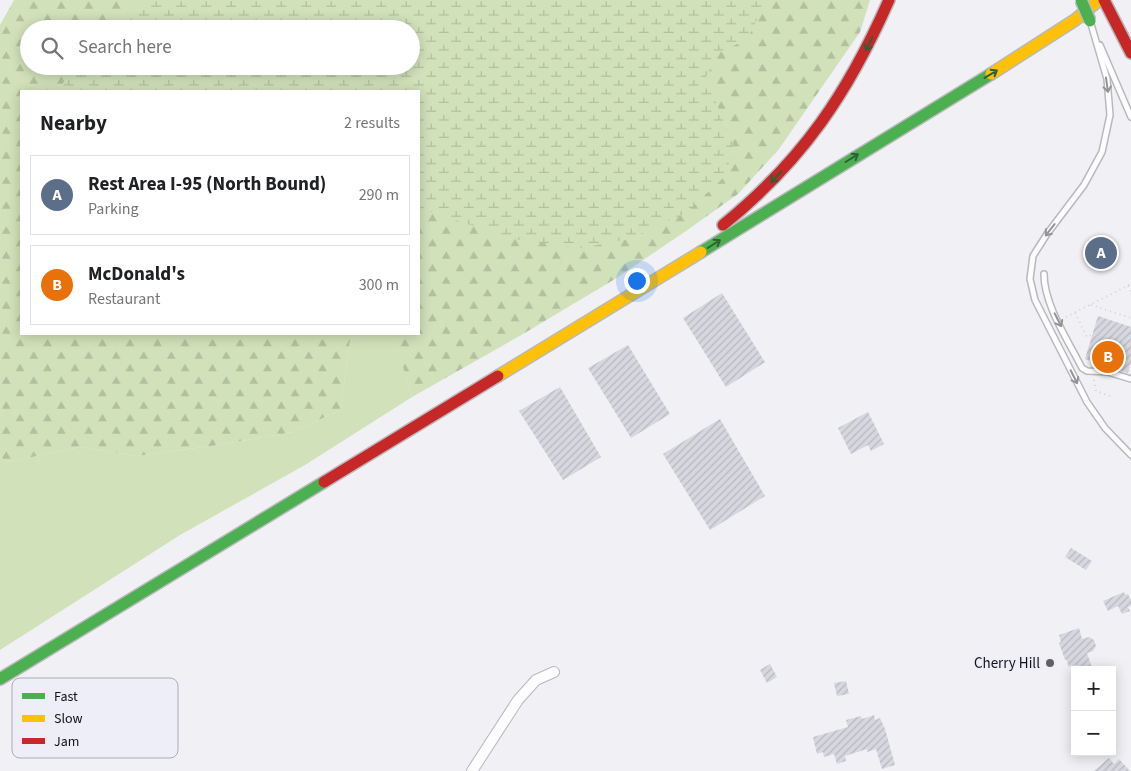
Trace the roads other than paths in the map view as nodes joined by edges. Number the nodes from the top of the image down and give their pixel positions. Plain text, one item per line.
1 (889, 0) edge
2 (1081, 0) edge
3 (1104, 2) edge
4 (1090, 21) junction
5 (1131, 53) edge
6 (1131, 117) edge
7 (1044, 274) dead end
8 (1131, 379) edge
9 (1131, 455) edge
10 (0, 669) edge
11 (554, 672) dead end
12 (0, 679) edge
13 (472, 771) edge

1 -> 10 highway
2 - 4 highway, bridge
3 - 5 highway
12 -> 3 highway
4 - 6 lane
4 -> 9 lane
7 -> 8 lane
11 - 13 street

